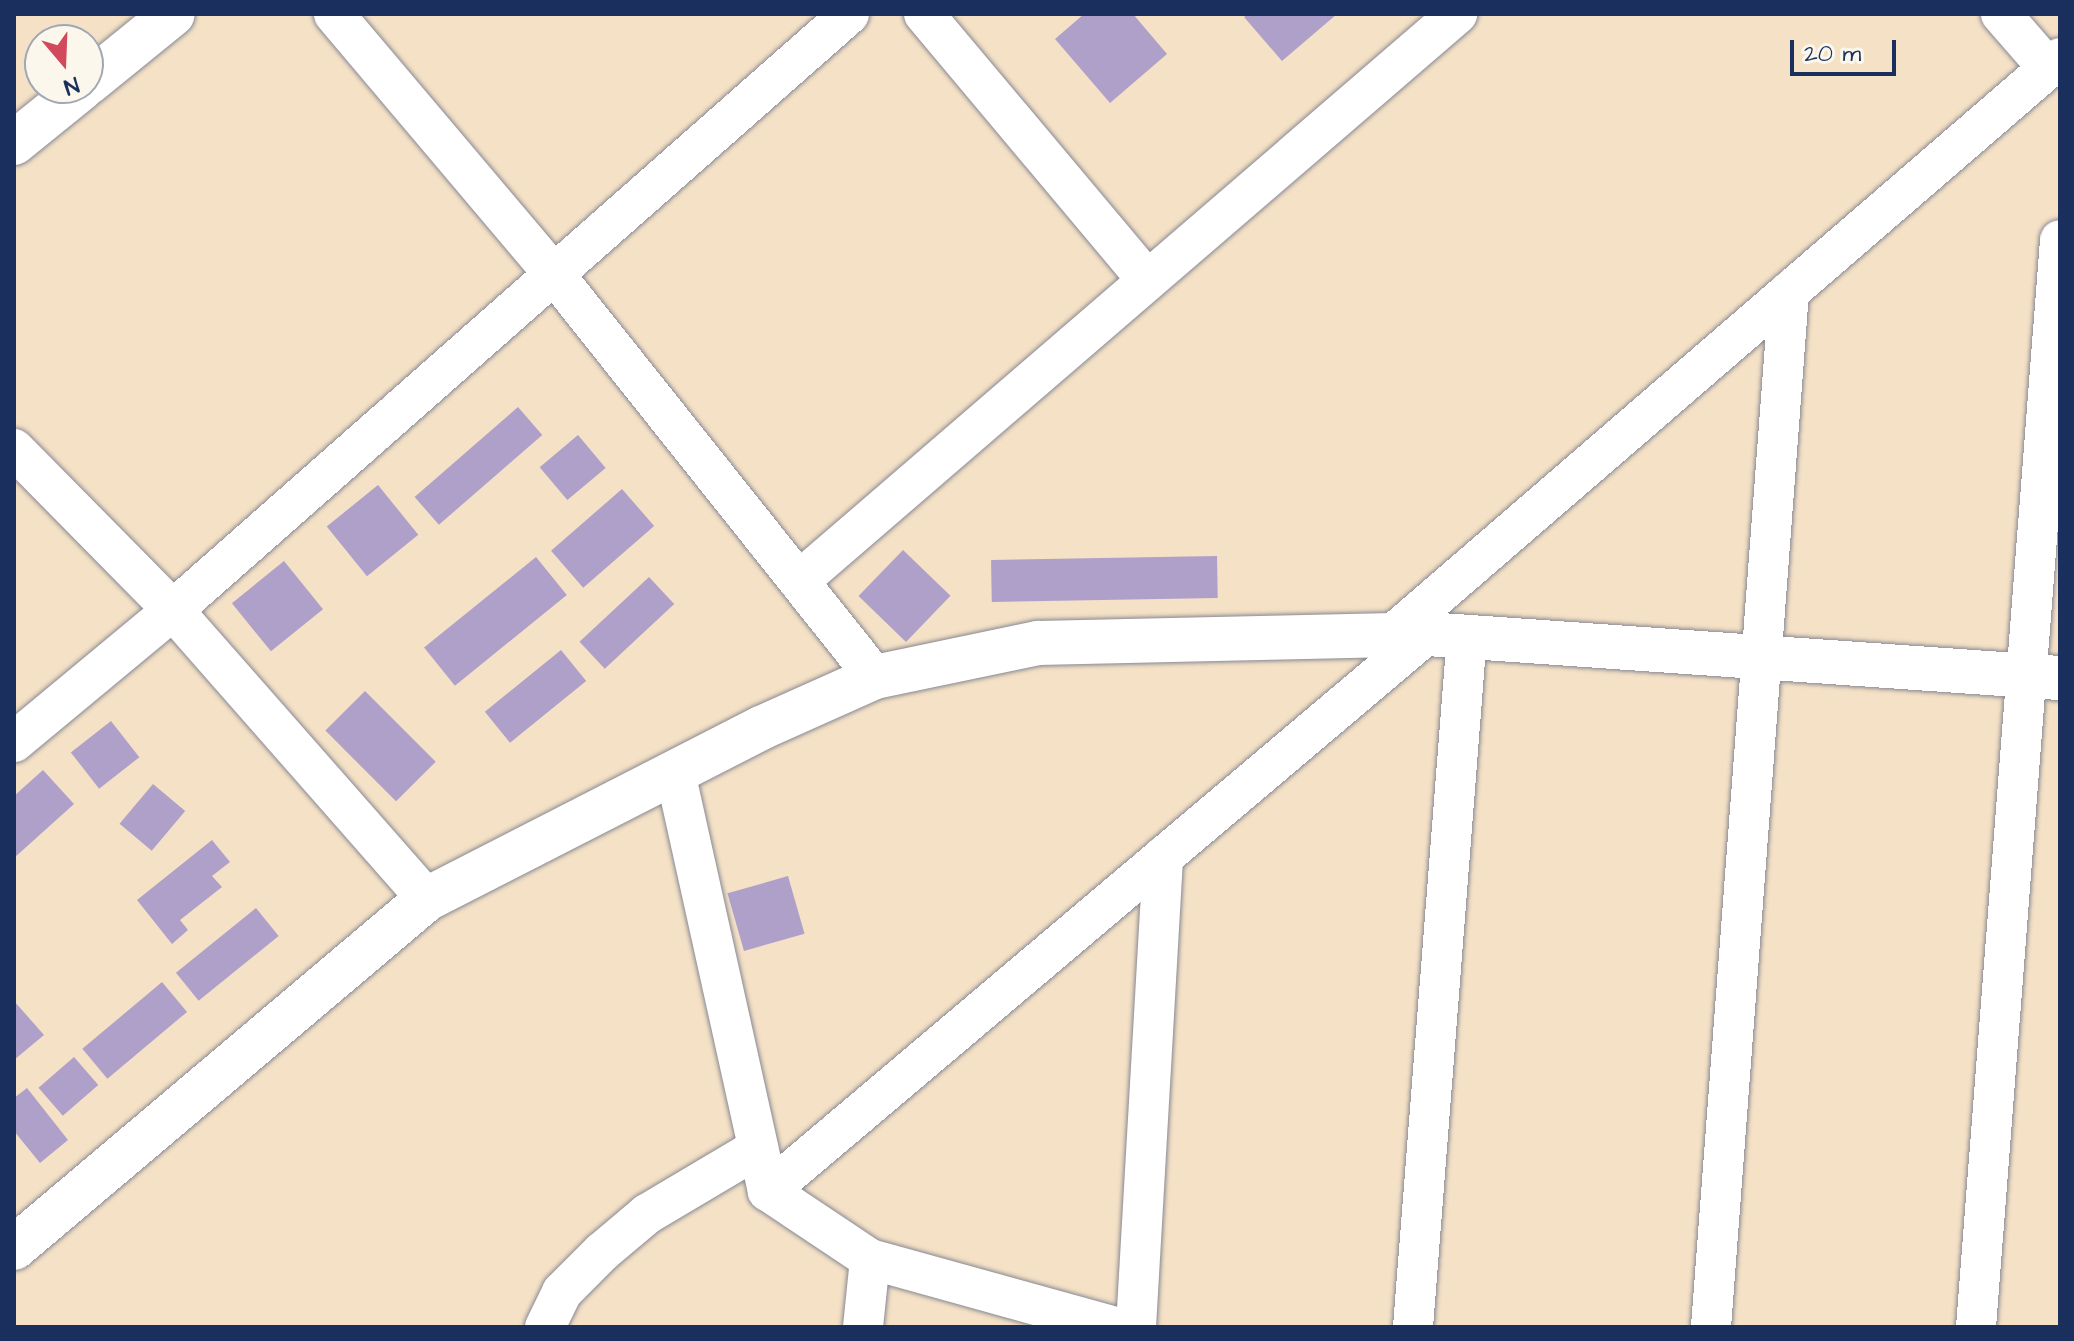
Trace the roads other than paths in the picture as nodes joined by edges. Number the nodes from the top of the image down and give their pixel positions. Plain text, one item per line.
1 (173, 14) edge
2 (334, 14) edge
3 (849, 14) edge
4 (924, 14) edge
5 (2001, 14) edge
6 (1436, 20) edge
7 (2054, 63) edge
8 (104, 70) edge
9 (62, 104) edge
10 (14, 143) edge
11 (2060, 240) edge
12 (554, 274) junction
13 (1147, 280) junction
14 (1789, 292) junction
15 (14, 449) edge
16 (799, 581) junction
17 (173, 610) junction
18 (1429, 634) junction
19 (1762, 656) junction
20 (875, 677) junction
21 (2043, 677) edge
22 (14, 742) edge
23 (675, 772) junction
24 (1163, 857) junction
25 (427, 899) junction
26 (758, 1148) junction
27 (768, 1191) junction
28 (14, 1248) edge
29 (870, 1259) junction
30 (545, 1327) edge
31 (863, 1327) edge
32 (1116, 1327) edge
33 (1136, 1327) edge
34 (1413, 1327) edge
35 (1711, 1327) edge
36 (1976, 1327) edge

1 - 8 street
2 - 12 street
3 - 12 street
4 - 13 street
5 - 7 street
6 - 13 street
7 - 14 street
9 - 10 street
11 - 21 street
12 - 16 street
12 - 17 street
13 - 16 street
14 - 18 street
14 - 19 street
15 - 17 street
16 - 20 street
17 - 22 street
17 - 25 street
18 - 19 street
18 - 20 street
18 - 24 street
18 - 34 street
19 - 21 street
19 - 35 street
20 - 23 street
21 - 36 street
23 - 25 street
23 - 26 street
24 - 27 street
24 - 33 street
25 - 28 street
26 - 27 street
26 - 30 street
27 - 29 street
29 - 31 street
29 - 32 street

